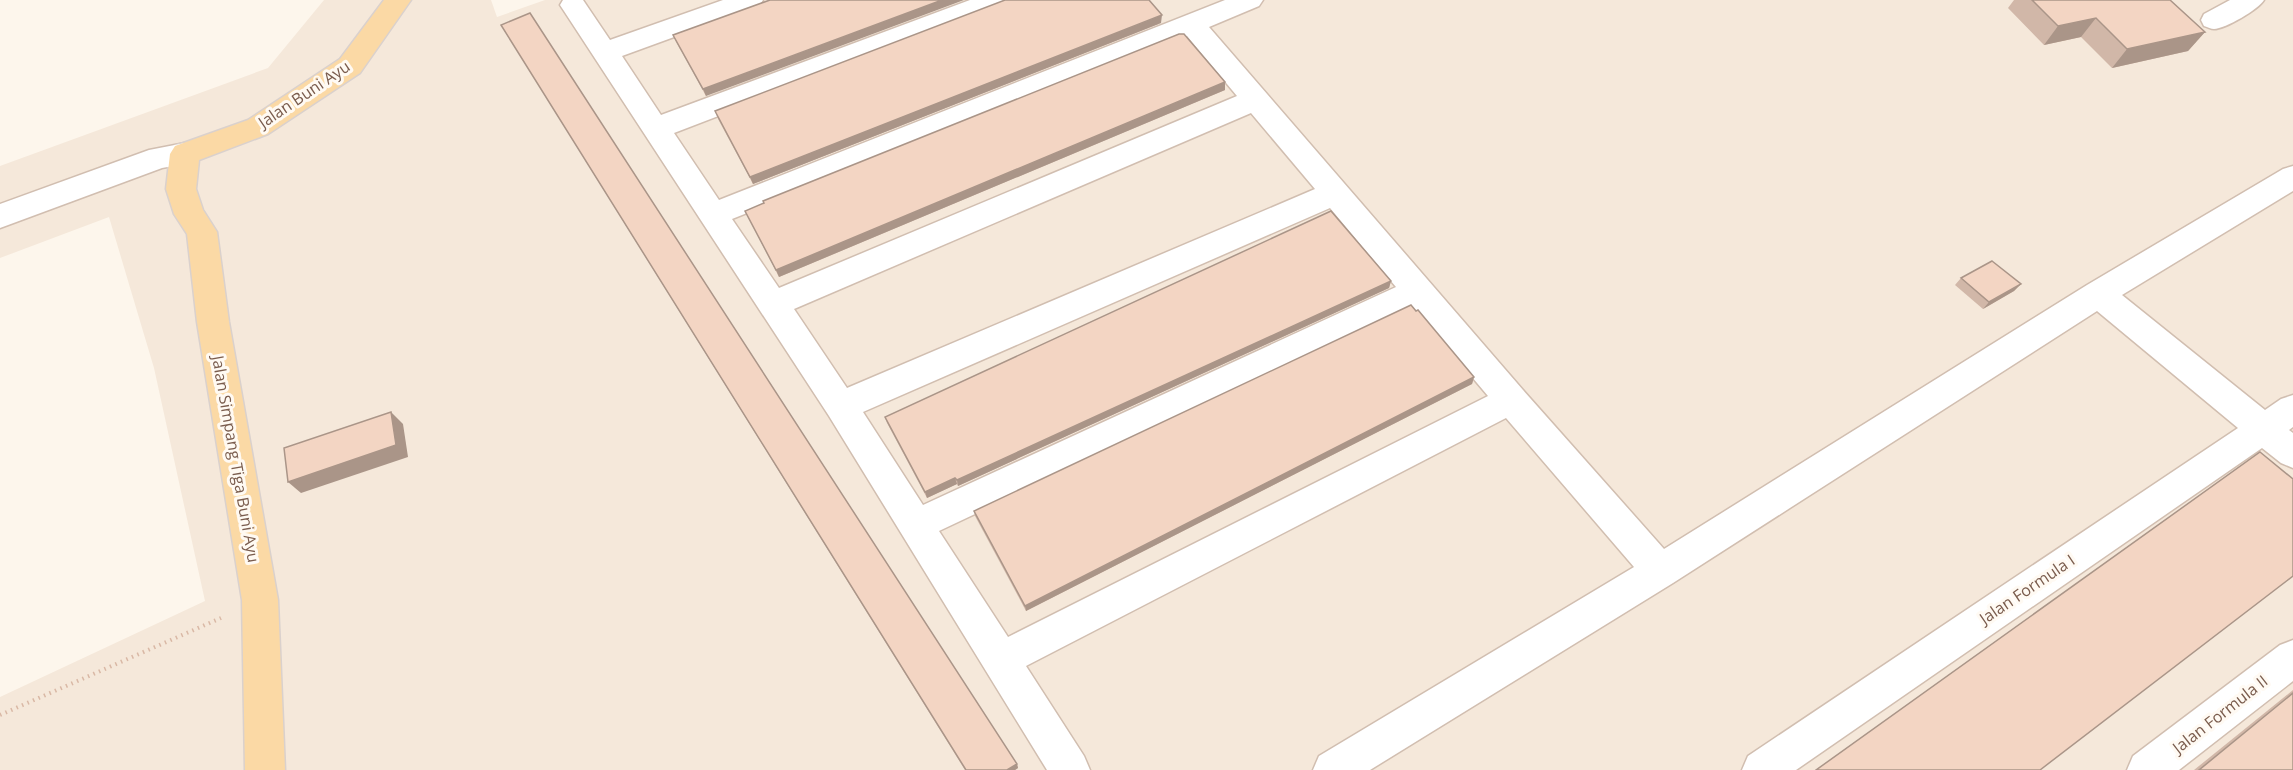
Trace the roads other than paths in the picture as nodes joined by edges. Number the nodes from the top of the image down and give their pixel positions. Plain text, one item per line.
1 (398, 0) edge
2 (750, 0) edge
3 (996, 0) edge
4 (1250, 0) edge
5 (2251, 0) edge
6 (573, 5) dead end
7 (2214, 20) dead end
8 (1191, 23) junction
9 (605, 52) junction
10 (1256, 99) junction
11 (656, 128) junction
12 (185, 154) junction
13 (2293, 177) edge
14 (1335, 193) junction
15 (714, 214) junction
16 (0, 216) edge
17 (1418, 291) junction
18 (2098, 294) junction
19 (773, 304) junction
20 (1510, 400) junction
21 (841, 406) junction
22 (2293, 409) edge
23 (2263, 429) junction
24 (2293, 453) edge
25 (915, 525) junction
26 (1660, 572) junction
27 (2293, 658) edge
28 (1001, 660) junction
29 (266, 770) edge
30 (1070, 770) edge
31 (1333, 770) edge
32 (1762, 770) edge
33 (2147, 770) edge

1 - 12 main road, Jalan Buni Ayu
2 - 9 street
3 - 11 street
4 - 8 street
5 - 7 street
6 - 9 street
8 - 10 street
8 - 15 street
9 - 11 street
10 - 14 street
10 - 19 street
11 - 15 street
12 - 16 street
12 - 29 main road, Jalan Simpang Tiga Buni Ayu
13 - 18 street
14 - 17 street
14 - 21 street
15 - 19 street
17 - 20 street
17 - 25 street
18 - 23 street
18 - 26 street
19 - 21 street
20 - 26 street
20 - 28 street
21 - 25 street
22 - 23 street, Jalan Formula I
23 - 24 street
23 - 32 street, Jalan Formula I
25 - 28 street
26 - 31 street
27 - 33 street, Jalan Formula II
28 - 30 street

